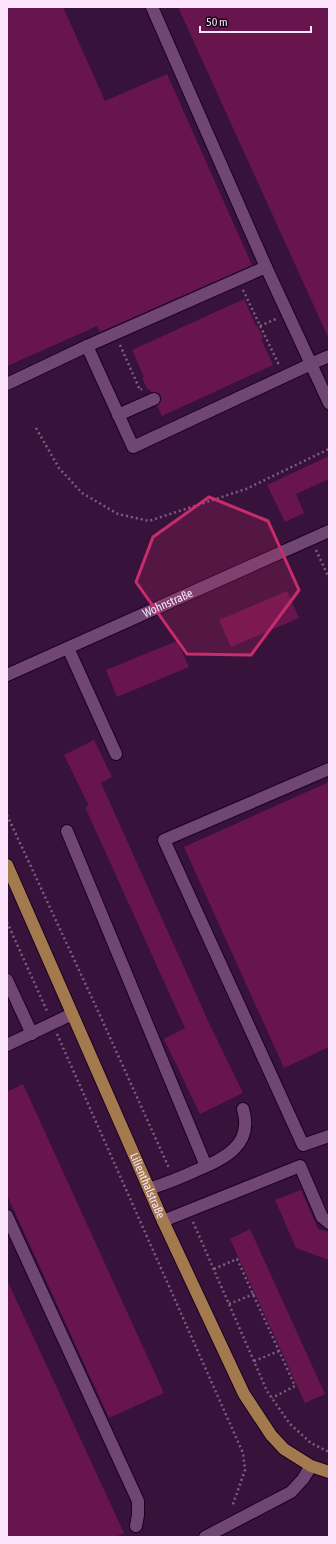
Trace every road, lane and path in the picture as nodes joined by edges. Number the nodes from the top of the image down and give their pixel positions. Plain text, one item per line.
1 (152, 7) edge
2 (266, 267) junction
3 (241, 286) dead end
4 (115, 334) junction
5 (87, 346) junction
6 (329, 356) edge
7 (311, 364) junction
8 (284, 376) junction
9 (7, 384) edge
10 (146, 387) dead end
11 (154, 399) dead end
12 (329, 403) edge
13 (118, 416) junction
14 (36, 428) dead end
15 (329, 449) edge
16 (329, 531) edge
17 (311, 539) junction
18 (329, 565) edge
19 (324, 567) junction
20 (329, 578) edge
21 (68, 648) junction
22 (7, 675) edge
23 (116, 754) dead end
24 (329, 769) edge
25 (7, 815) edge
26 (67, 831) dead end
27 (7, 865) edge
28 (7, 922) edge
29 (7, 980) edge
30 (72, 1014) junction
31 (53, 1024) junction
32 (32, 1034) junction
33 (7, 1045) edge
34 (243, 1109) dead end
35 (329, 1136) edge
36 (206, 1166) junction
37 (174, 1180) junction
38 (149, 1189) junction
39 (188, 1211) junction
40 (7, 1216) edge
41 (163, 1221) junction
42 (329, 1223) edge
43 (214, 1270) junction
44 (254, 1294) junction
45 (229, 1304) junction
46 (279, 1351) junction
47 (254, 1361) junction
48 (272, 1398) junction
49 (329, 1452) edge
50 (311, 1466) junction
51 (329, 1472) edge
52 (136, 1526) dead end
53 (225, 1527) junction
54 (205, 1537) edge

1 - 2 street
2 - 4 street
2 - 7 street
3 - 8 path
4 - 5 street
4 - 10 path
5 - 9 street
5 - 13 street
6 - 7 street
7 - 8 street
7 - 12 street
8 - 13 street
11 - 13 street
14 - 15 path
16 - 17 street, Wohnstraße
17 - 19 path
17 - 21 street, Wohnstraße
18 - 19 path
19 - 20 path
21 - 22 street, Wohnstraße
21 - 23 street
24 - 35 street
25 - 37 path
26 - 36 street
27 - 30 main road, Lilienthalstraße
28 - 31 path
29 - 32 street
30 - 31 street
30 - 38 main road, Lilienthalstraße
31 - 32 street
31 - 53 path
32 - 33 street
34 - 36 street
36 - 37 street
37 - 38 street
38 - 41 main road, Lilienthalstraße
39 - 41 street
39 - 42 street
39 - 43 path
40 - 52 street
41 - 50 main road, Lilienthalstraße
43 - 44 path
43 - 45 path
44 - 45 path
44 - 46 path
45 - 47 path
46 - 47 path
46 - 48 path
47 - 48 path
48 - 49 path
50 - 51 main road, Lilienthalstraße
50 - 53 street
53 - 54 street

